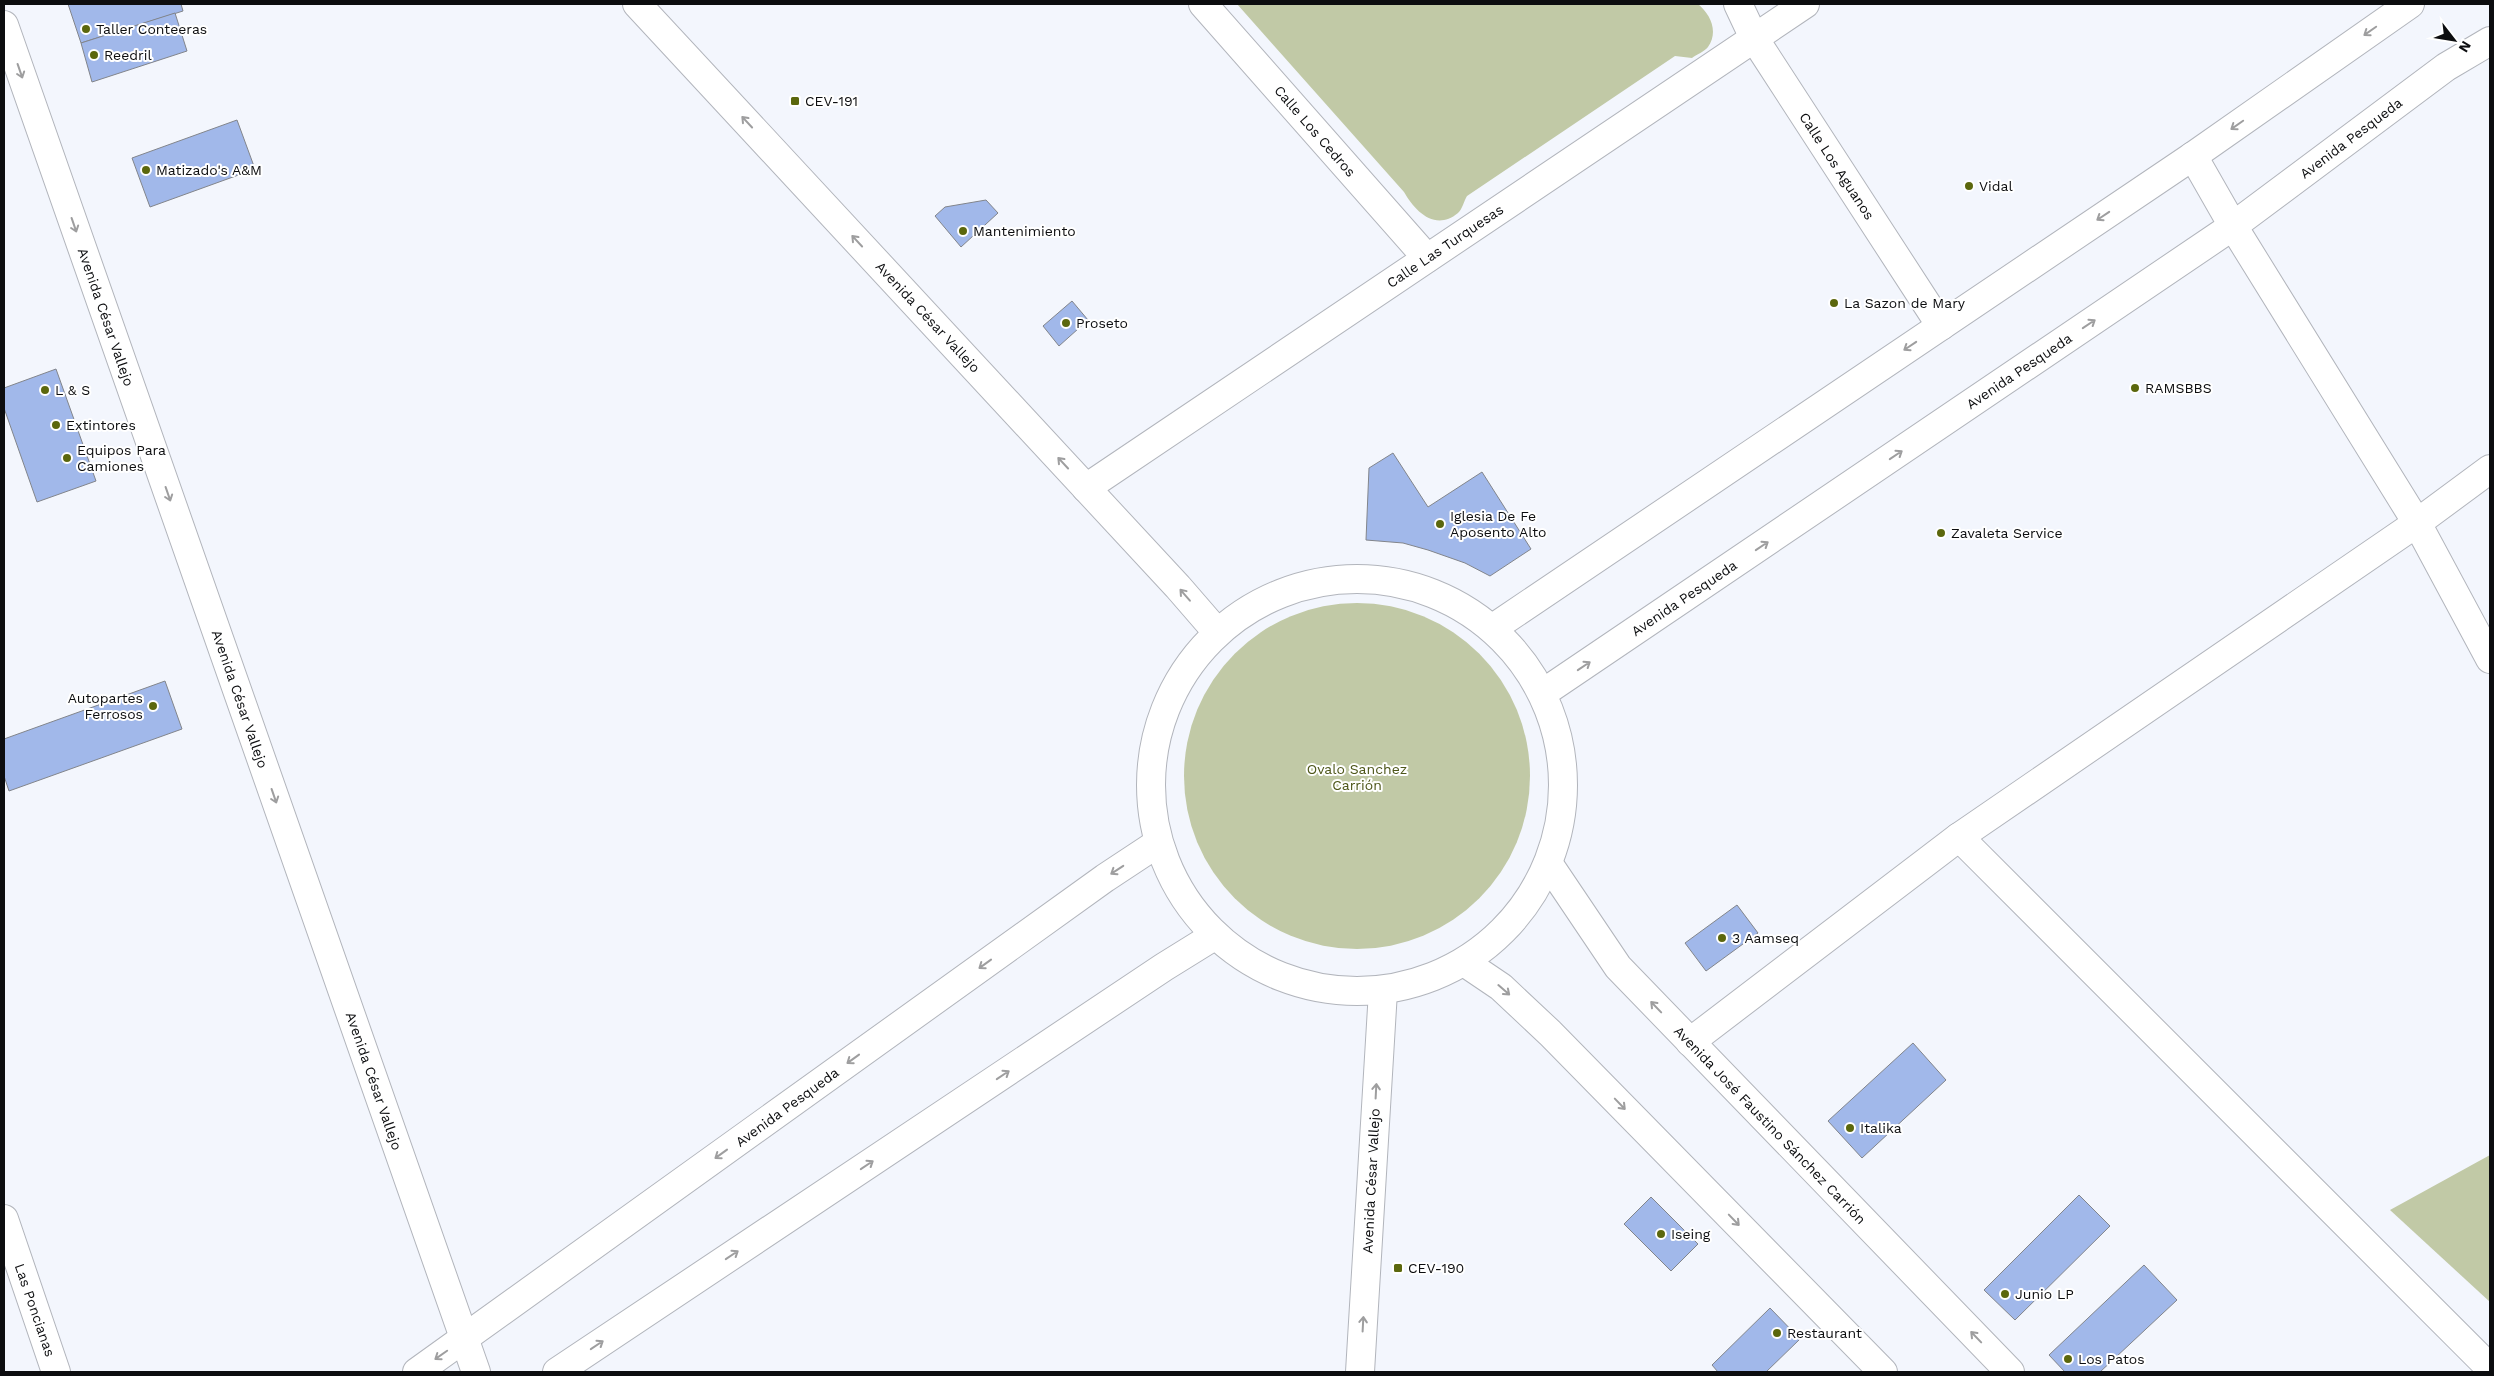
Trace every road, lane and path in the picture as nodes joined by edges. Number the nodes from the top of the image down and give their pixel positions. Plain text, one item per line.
1 (637, 4) edge
2 (1203, 4) edge
3 (1738, 4) edge
4 (1804, 4) edge
5 (2405, 5) edge
6 (4, 25) edge
7 (1754, 38) junction
8 (2490, 41) edge
9 (2193, 156) junction
10 (2233, 226) junction
11 (1427, 258) junction
12 (1940, 326) junction
13 (2490, 469) edge
14 (1086, 488) junction
15 (2417, 523) junction
16 (1493, 628) junction
17 (1217, 632) junction
18 (2490, 659) edge
19 (1543, 693) junction
20 (1960, 837) junction
21 (1158, 843) junction
22 (1548, 863) junction
23 (1214, 936) junction
24 (1464, 962) junction
25 (1383, 991) junction
26 (1690, 1042) junction
27 (4, 1219) edge
28 (465, 1339) junction
29 (2486, 1367) edge
30 (56, 1372) edge
31 (417, 1372) edge
32 (476, 1372) edge
33 (556, 1372) edge
34 (1360, 1372) edge
35 (1883, 1372) edge
36 (2010, 1372) edge

14 -> 1 main road, Avenida César Vallejo
2 - 11 main road, Calle Los Cedros
3 - 7 main road, Calle Los Aguanos
4 - 7 main road, Calle Las Turquesas
5 -> 9 main road
6 -> 28 main road, Avenida César Vallejo
7 - 11 main road, Calle Las Turquesas
7 - 12 main road, Calle Los Aguanos
8 - 10 main road, Avenida Pesqueda
9 - 10 main road
9 -> 12 main road
10 - 15 main road
19 -> 10 main road, Avenida Pesqueda
11 - 14 main road, Calle Las Turquesas
12 -> 16 main road
13 - 15 main road
17 -> 14 main road, Avenida César Vallejo
15 - 18 main road
15 - 20 main road
16 - 17 main road
16 - 19 main road
17 - 21 main road
19 - 22 main road
20 - 26 main road
20 - 29 main road
21 - 23 main road
21 -> 28 main road, Avenida Pesqueda
22 - 24 main road
26 -> 22 main road, Avenida José Faustino Sánchez Carrión
23 - 25 main road
33 -> 23 main road
24 - 25 main road
24 -> 35 main road
34 -> 25 main road, Avenida César Vallejo
36 -> 26 main road, Avenida José Faustino Sánchez Carrión
27 - 30 main road, Las Poncianas
28 -> 31 main road, Avenida Pesqueda
28 - 32 main road, Avenida César Vallejo

